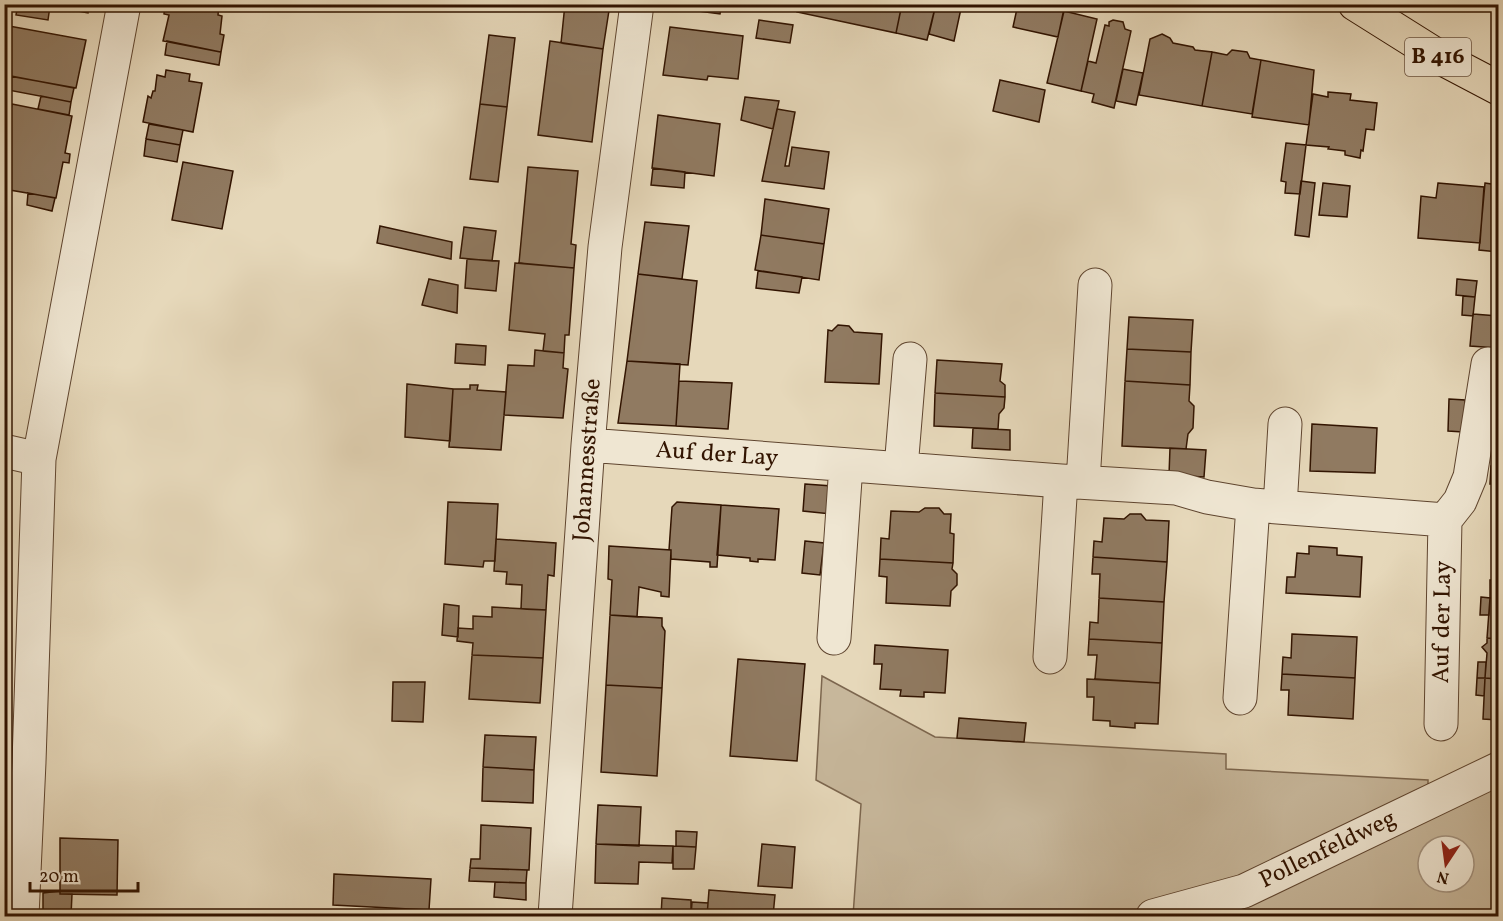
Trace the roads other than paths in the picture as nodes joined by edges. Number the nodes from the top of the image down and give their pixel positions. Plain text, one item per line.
1 (124, 4) edge
2 (637, 4) edge
3 (1355, 4) edge
4 (1498, 88) edge
5 (1095, 285) dead end
6 (910, 359) dead end
7 (1488, 364) dead end
8 (1285, 424) dead end
9 (588, 445) junction
10 (4, 452) edge
11 (39, 459) junction
12 (846, 465) junction
13 (901, 468) junction
14 (1072, 481) junction
15 (1266, 506) junction
16 (1445, 520) junction
17 (834, 638) dead end
18 (1050, 657) dead end
19 (1240, 698) dead end
20 (1441, 724) dead end
21 (1498, 769) edge
22 (22, 916) edge
23 (555, 916) edge
24 (1153, 916) edge

1 - 11 street
2 - 9 street, Johannesstraße
3 - 4 main road, B 416
5 - 14 street
6 - 13 street
7 - 16 street
8 - 15 street
9 - 12 street, Auf der Lay
9 - 23 street, Johannesstraße
10 - 11 street
11 - 22 street
12 - 13 street, Auf der Lay
12 - 17 street
13 - 14 street, Auf der Lay
14 - 15 street, Auf der Lay
14 - 18 street
15 - 16 street, Auf der Lay
15 - 19 street
16 - 20 street, Auf der Lay
21 - 24 street, Pollenfeldweg

